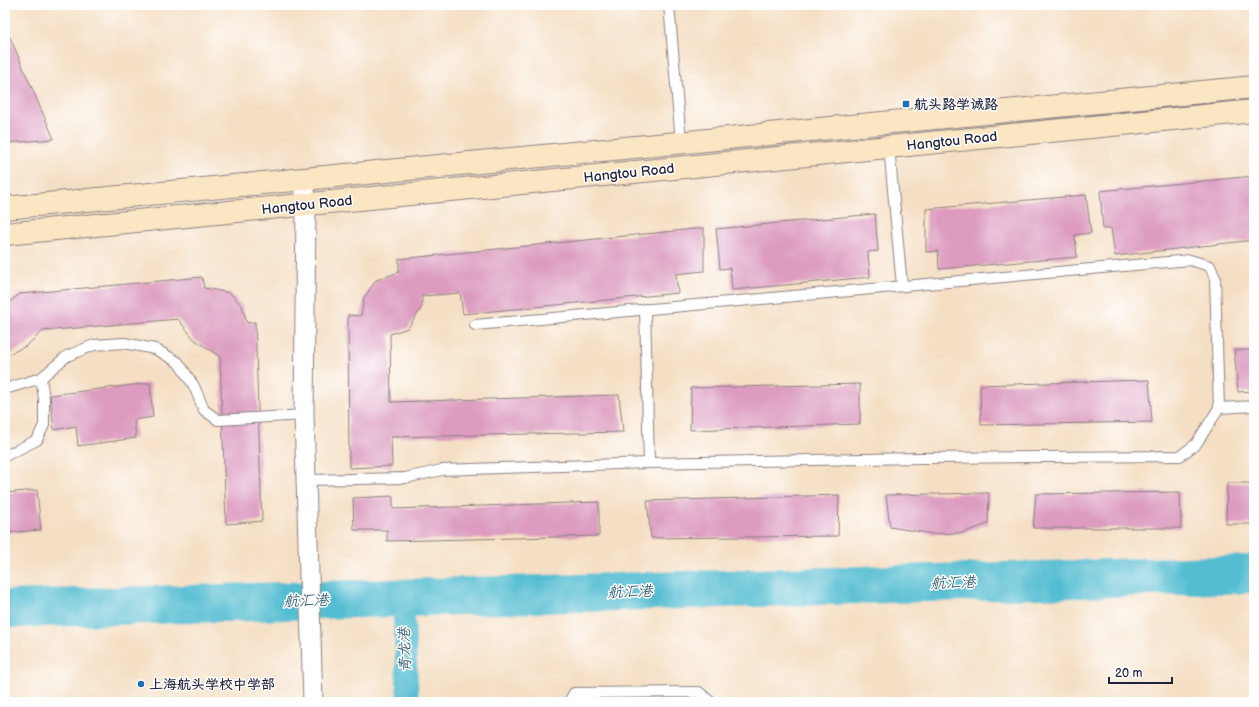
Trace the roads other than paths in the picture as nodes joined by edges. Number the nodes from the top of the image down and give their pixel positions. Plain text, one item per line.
1 (669, 5) edge
2 (1254, 87) edge
3 (1254, 111) edge
4 (681, 142) junction
5 (889, 147) junction
6 (304, 179) junction
7 (306, 205) junction
8 (5, 208) edge
9 (5, 234) edge
10 (902, 286) junction
11 (645, 310) junction
12 (475, 325) dead end
13 (41, 378) junction
14 (5, 390) edge
15 (1254, 406) edge
16 (1219, 408) junction
17 (304, 415) junction
18 (5, 456) edge
19 (649, 462) junction
20 (306, 480) junction
21 (313, 702) edge
22 (569, 702) edge
23 (711, 702) edge

1 - 4 lane
2 - 4 main road, Hangtou Road
3 - 5 main road, Hangtou Road
4 - 6 main road, Hangtou Road
5 - 7 main road, Hangtou Road
5 - 10 lane
6 - 7 street
6 - 8 main road, Hangtou Road
7 - 9 main road, Hangtou Road
7 - 17 street
10 - 11 lane
10 - 16 lane
11 - 12 lane
11 - 19 lane
13 - 14 lane
13 - 17 lane
13 - 18 lane
15 - 16 lane
16 - 19 lane
17 - 20 street
19 - 20 lane
20 - 21 street
22 - 23 lane

